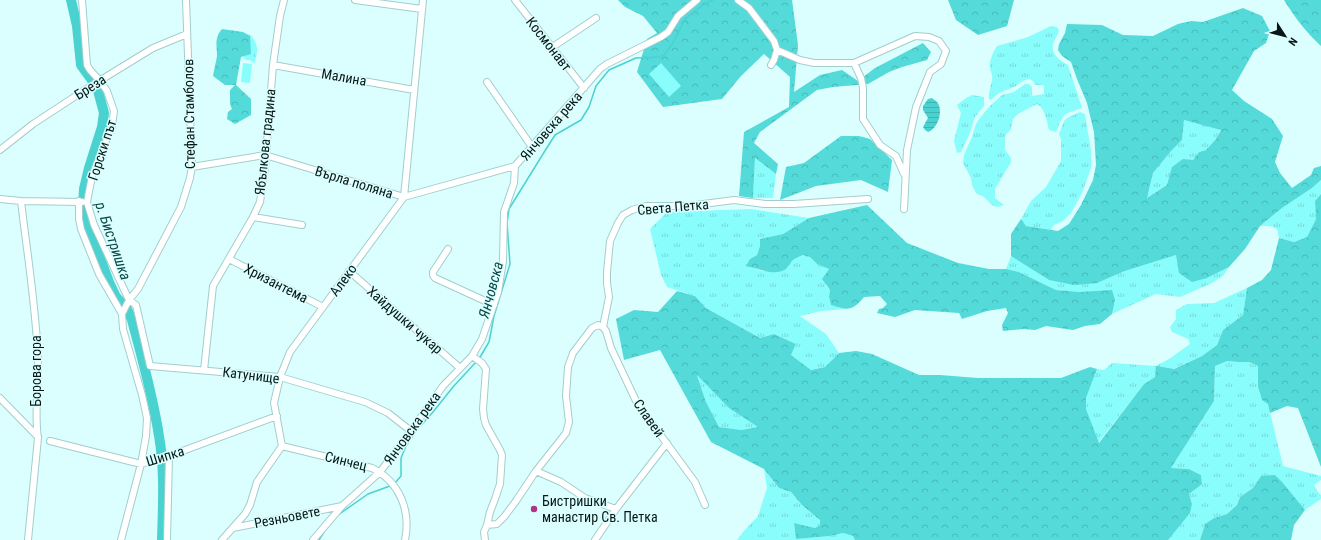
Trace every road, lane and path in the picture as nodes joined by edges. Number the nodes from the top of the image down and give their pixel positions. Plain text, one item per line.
1 (82, 0) edge
2 (186, 0) edge
3 (284, 0) edge
4 (355, 0) edge
5 (423, 0) edge
6 (515, 0) edge
7 (697, 0) edge
8 (738, 0) edge
9 (422, 9) junction
10 (596, 18) dead end
11 (187, 34) junction
12 (552, 48) junction
13 (777, 50) junction
14 (854, 63) junction
15 (273, 65) junction
16 (771, 65) dead end
17 (99, 81) junction
18 (487, 82) dead end
19 (584, 88) junction
20 (414, 90) junction
21 (532, 147) junction
22 (0, 150) edge
23 (266, 155) junction
24 (515, 166) junction
25 (192, 167) junction
26 (905, 176) junction
27 (404, 197) junction
28 (0, 199) edge
29 (868, 199) dead end
30 (21, 201) junction
31 (79, 202) junction
32 (87, 202) junction
33 (904, 209) dead end
34 (252, 217) junction
35 (302, 225) dead end
36 (448, 249) dead end
37 (230, 259) junction
38 (349, 271) junction
39 (129, 300) junction
40 (494, 305) junction
41 (323, 307) junction
42 (122, 314) junction
43 (602, 327) junction
44 (472, 356) junction
45 (460, 368) junction
46 (204, 370) junction
47 (280, 377) junction
48 (0, 398) edge
49 (277, 416) junction
50 (411, 431) junction
51 (38, 438) junction
52 (50, 441) dead end
53 (667, 443) junction
54 (282, 446) junction
55 (168, 457) junction
56 (141, 464) junction
57 (536, 471) junction
58 (380, 472) junction
59 (705, 505) dead end
60 (342, 506) junction
61 (616, 509) junction
62 (487, 525) junction
63 (232, 528) junction
64 (28, 540) edge
65 (121, 540) edge
66 (167, 540) edge
67 (222, 540) edge
68 (313, 540) edge
69 (405, 540) edge
70 (485, 540) edge
71 (595, 540) edge

1 - 17 street, Горски път
2 - 11 street, Стефан Стамболов
3 - 15 street, Ябълкова градина
4 - 9 street
5 - 9 street
6 - 12 street, Космонавт
7 - 19 street, Янчовска река
8 - 13 street
9 - 20 street
10 - 12 street
11 - 17 street, Бреза
11 - 25 street, Стефан Стамболов
12 - 19 street, Космонавт
13 - 14 street
13 - 16 street
14 - 26 street
14 - 26 street
15 - 20 street, Малина
15 - 23 street, Ябълкова градина
17 - 22 street, Бреза
17 - 32 street, Горски път
18 - 21 street
19 - 21 street, Янчовска река
20 - 27 street
21 - 24 street, Янчовска река
23 - 25 street, Върла поляна
23 - 27 street, Върла поляна
23 - 34 street, Ябълкова градина
24 - 27 street, Върла поляна
24 - 40 street, Янчовска река
25 - 39 street, Стефан Стамболов
26 - 33 street
27 - 38 street, Алеко
28 - 30 street
29 - 43 street, Света Петка
30 - 31 street
30 - 51 street, Борова гора
31 - 32 street
31 - 42 street
32 - 39 street, Горски път
34 - 35 street
34 - 37 street, Ябълкова градина
36 - 40 street
37 - 41 street, Хризантема
37 - 46 street, Ябълкова градина
38 - 41 street, Алеко
38 - 45 street, Хайдушки чукар
39 - 42 street, Стефан Стамболов
39 - 46 street, Катунище
40 - 44 street, Янчовска река
41 - 47 street, Алеко
42 - 56 street
43 - 53 street, Славей
43 - 57 street
44 - 45 street, Янчовска река
44 - 62 street
45 - 50 street, Янчовска река
46 - 47 street, Катунище
47 - 49 street, Алеко
47 - 50 street, Катунище
48 - 51 street
49 - 54 street, Алеко
49 - 55 street, Шипка
50 - 58 street, Янчовска река
51 - 64 street, Борова гора
52 - 56 street, Шипка
53 - 59 street, Славей
53 - 61 street
54 - 58 street, Синчец
54 - 63 street
55 - 56 street, Шипка
55 - 66 street
56 - 65 street
57 - 61 street
57 - 62 street
58 - 60 street, Янчовска река
58 - 69 street, Синчец
60 - 63 street, Резньовете
60 - 68 street, Янчовска река
61 - 71 street
62 - 70 street
63 - 67 street

